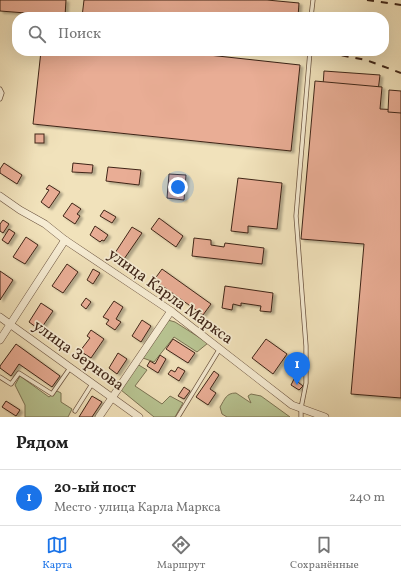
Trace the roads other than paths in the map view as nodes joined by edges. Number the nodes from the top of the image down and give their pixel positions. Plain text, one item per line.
1 (313, 0) edge
2 (312, 12) edge
3 (310, 56) edge
4 (0, 89) edge
5 (0, 100) edge
6 (0, 196) edge
7 (65, 240) junction
8 (171, 311) junction
9 (0, 317) edge
10 (11, 325) junction
11 (0, 340) edge
12 (219, 350) junction
13 (70, 368) junction
14 (0, 376) edge
15 (92, 384) junction
16 (112, 398) junction
17 (301, 408) junction
18 (75, 411) dead end
19 (99, 417) edge
20 (139, 417) edge
21 (178, 417) edge
22 (301, 417) edge
23 (325, 417) edge

1 - 2 lane
3 - 17 lane
4 - 5 lane
6 - 7 street, улица Карла Маркса
7 - 8 street, улица Карла Маркса
7 - 10 street
8 - 12 street, улица Карла Маркса
8 - 16 street
9 - 10 street, улица Зернова
10 - 11 street
10 - 13 street, улица Зернова
12 - 17 street, улица Карла Маркса
12 - 21 lane
13 - 14 lane
13 - 15 street, улица Зернова
15 - 16 street, улица Зернова
15 - 18 lane
16 - 19 street
16 - 20 street, улица Зернова
17 - 22 lane
17 - 23 street, улица Карла Маркса

